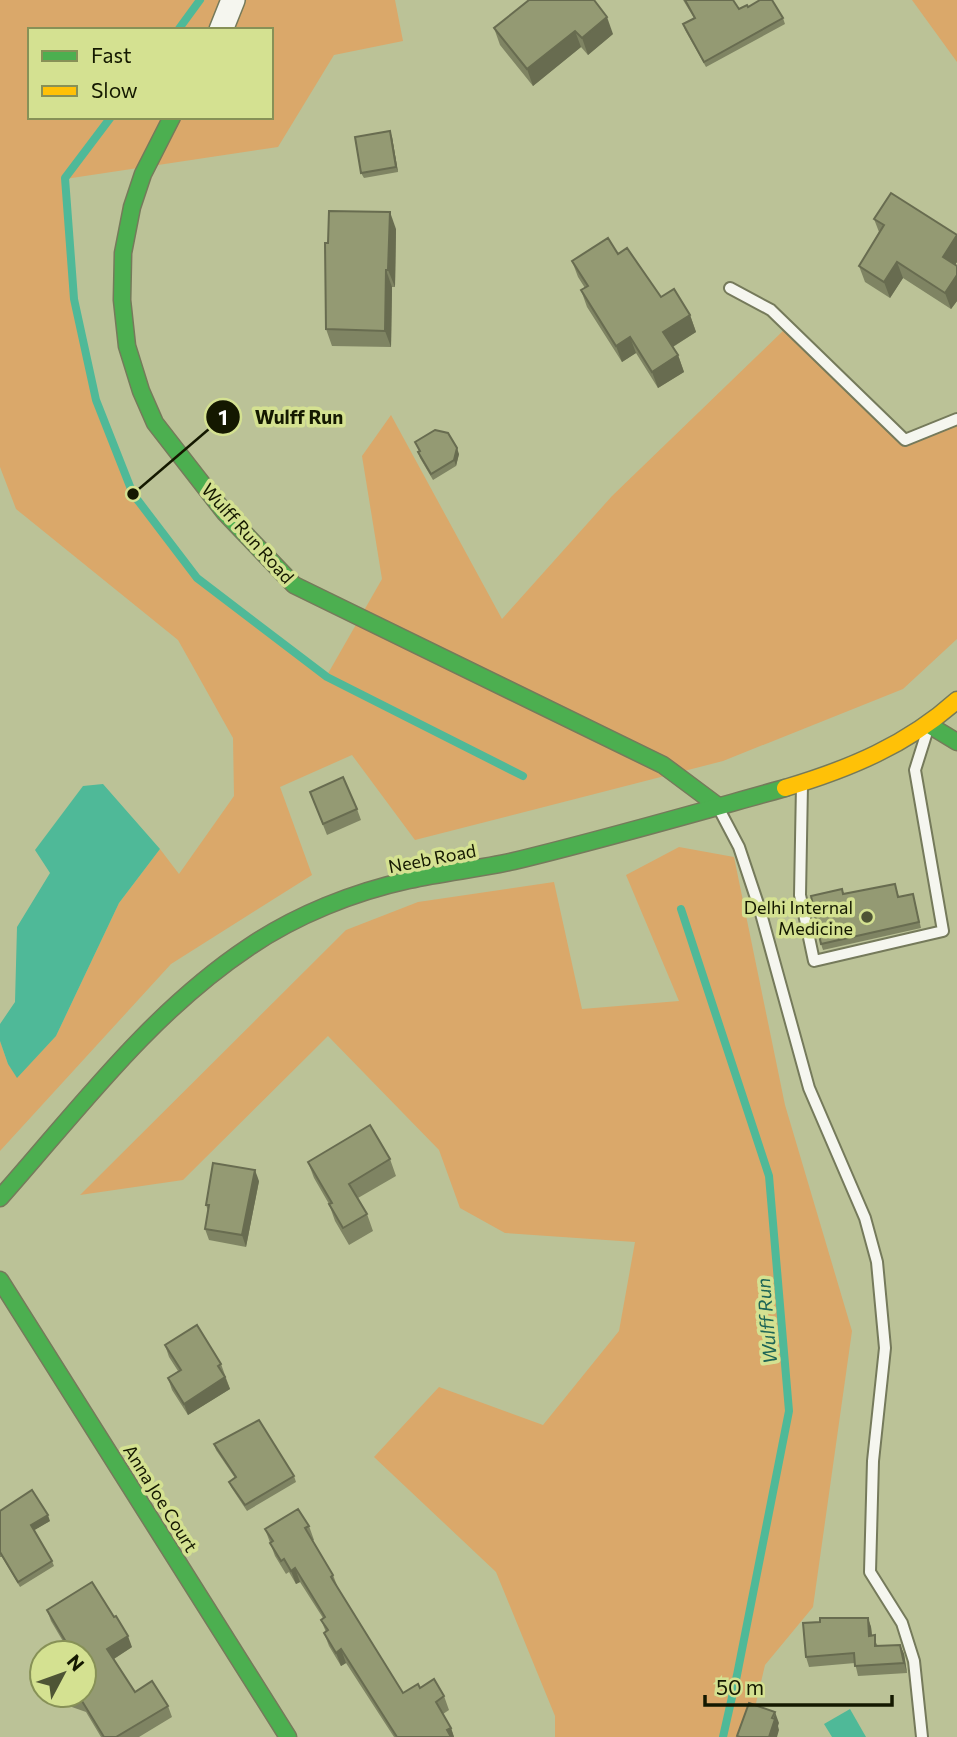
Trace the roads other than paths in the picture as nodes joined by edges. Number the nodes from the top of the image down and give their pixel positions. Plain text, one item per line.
1 (233, 0) edge
2 (221, 28) edge
3 (171, 119) edge
4 (730, 288) dead end
5 (957, 419) edge
6 (957, 700) edge
7 (929, 725) junction
8 (957, 742) edge
9 (802, 783) junction
10 (718, 806) junction
11 (0, 1198) edge
12 (0, 1280) edge
13 (288, 1737) edge
14 (922, 1737) edge

1 - 2 street
3 - 10 street, Wulff Run Road
4 - 5 lane
6 - 7 street, Neeb Road
7 - 8 street
7 - 9 street, Neeb Road
7 - 9 lane
9 - 10 street, Neeb Road
10 - 11 street, Neeb Road
10 - 14 lane
12 - 13 street, Anna Joe Court

